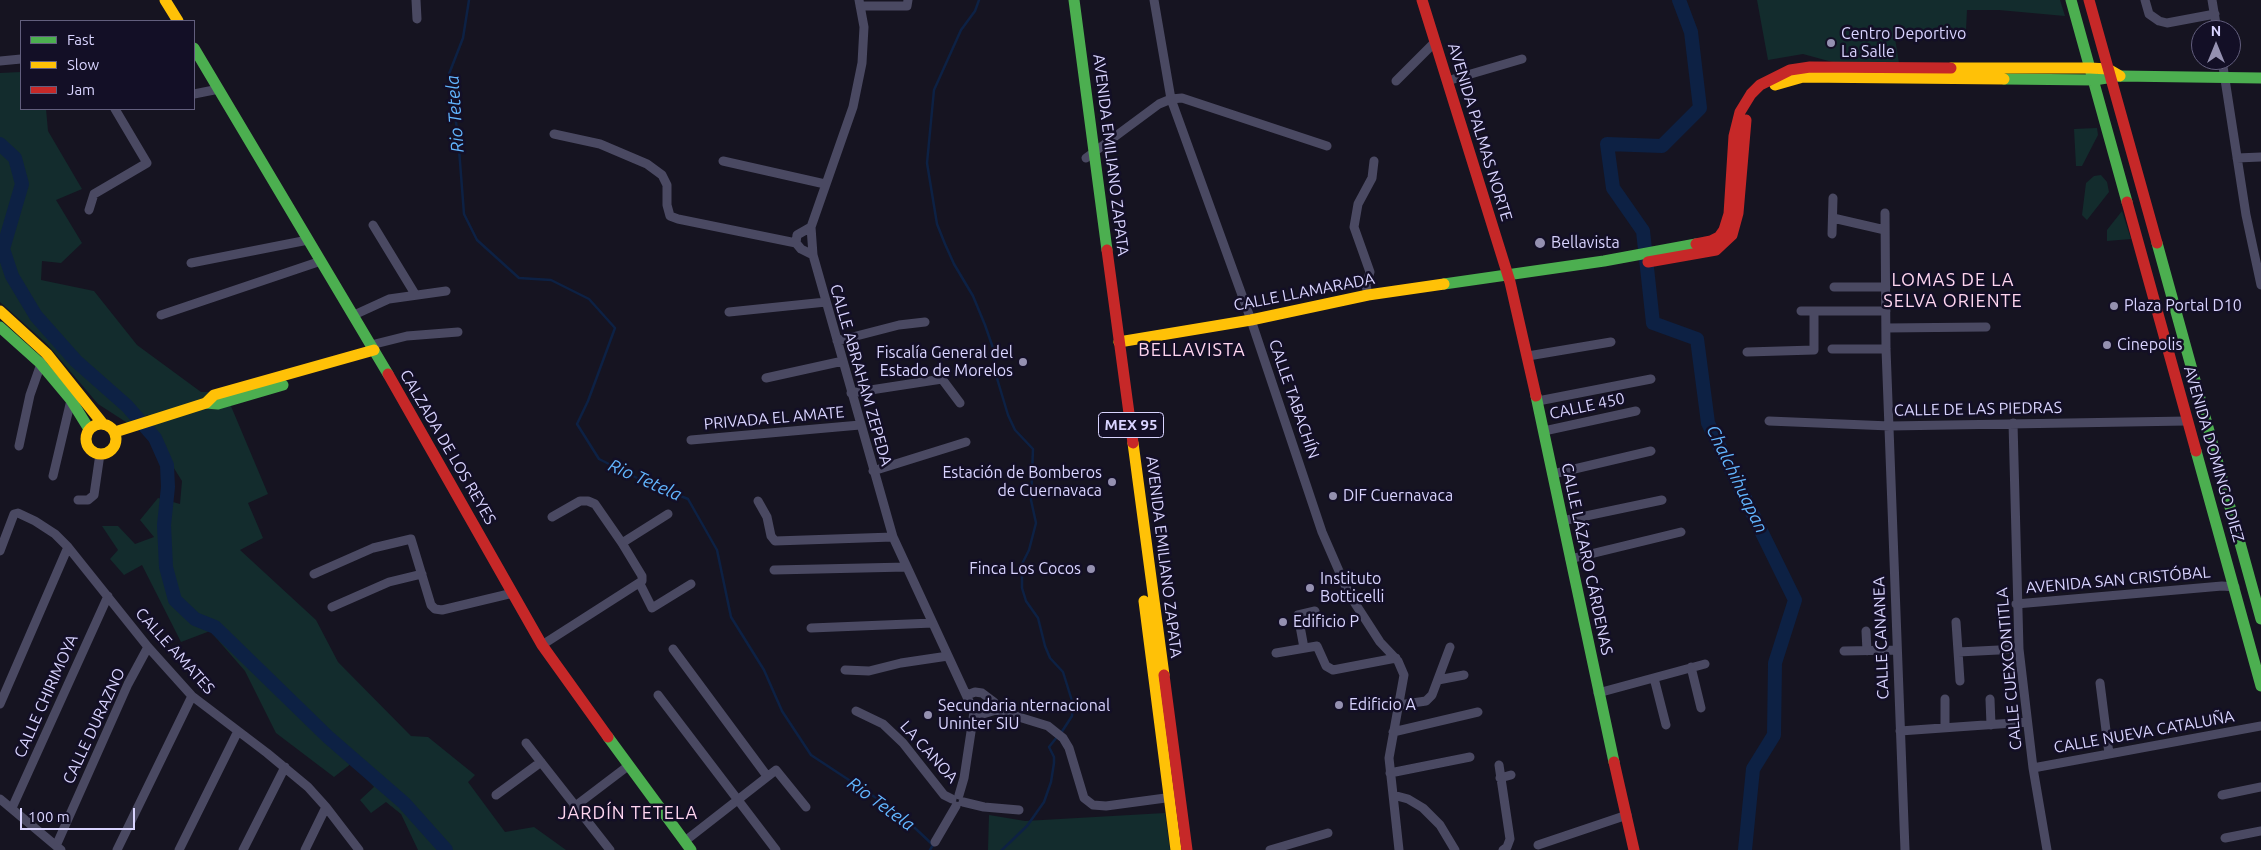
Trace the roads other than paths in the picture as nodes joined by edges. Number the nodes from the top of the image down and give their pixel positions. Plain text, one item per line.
1 (165, 0) edge
2 (416, 0) edge
3 (908, 0) edge
4 (1065, 0) edge
5 (1074, 0) edge
6 (1154, 0) edge
7 (1422, 0) edge
8 (2071, 0) edge
9 (2089, 0) edge
10 (2145, 0) edge
11 (2212, 0) edge
12 (860, 3) edge
13 (2215, 14) junction
14 (417, 19) dead end
15 (177, 20) edge
16 (2216, 20) edge
17 (1435, 42) junction
18 (195, 50) edge
19 (2104, 55) junction
20 (1522, 58) dead end
21 (20, 59) edge
22 (0, 61) edge
23 (2090, 68) junction
24 (2224, 70) edge
25 (1962, 73) junction
26 (2113, 75) junction
27 (2132, 78) junction
28 (2225, 78) junction
29 (2261, 78) edge
30 (2062, 80) junction
31 (2094, 80) junction
32 (1396, 81) dead end
33 (1447, 82) junction
34 (218, 90) junction
35 (195, 94) edge
36 (1171, 99) junction
37 (2100, 102) junction
38 (116, 110) edge
39 (2120, 112) junction
40 (554, 134) dead end
41 (1327, 146) dead end
42 (1090, 155) junction
43 (2261, 157) edge
44 (2237, 158) junction
45 (723, 161) dead end
46 (1374, 161) dead end
47 (825, 184) junction
48 (1834, 198) dead end
49 (1096, 204) junction
50 (89, 210) dead end
51 (1885, 213) dead end
52 (1833, 218) junction
53 (374, 225) dead end
54 (812, 227) junction
55 (1885, 230) junction
56 (1832, 234) dead end
57 (308, 240) junction
58 (796, 243) junction
59 (813, 255) junction
60 (321, 261) junction
61 (191, 263) dead end
62 (1508, 275) junction
63 (2261, 285) edge
64 (1834, 287) dead end
65 (1886, 287) junction
66 (446, 291) dead end
67 (415, 294) junction
68 (1368, 295) junction
69 (826, 302) junction
70 (0, 311) edge
71 (1800, 311) dead end
72 (1814, 311) junction
73 (1886, 311) junction
74 (729, 312) dead end
75 (161, 315) dead end
76 (354, 315) junction
77 (1251, 320) junction
78 (926, 322) dead end
79 (1986, 327) dead end
80 (0, 328) edge
81 (1886, 328) junction
82 (458, 332) dead end
83 (837, 341) junction
84 (1119, 342) junction
85 (1611, 342) dead end
86 (1832, 349) dead end
87 (1886, 349) junction
88 (374, 351) junction
89 (1747, 352) dead end
90 (1528, 356) junction
91 (44, 359) junction
92 (843, 360) junction
93 (766, 378) dead end
94 (1651, 379) dead end
95 (851, 393) junction
96 (76, 400) junction
97 (1538, 402) junction
98 (960, 403) dead end
99 (1636, 411) dead end
100 (1769, 421) dead end
101 (2187, 421) junction
102 (2013, 423) junction
103 (103, 424) junction
104 (860, 426) junction
105 (1890, 426) junction
106 (89, 429) junction
107 (1544, 431) junction
108 (115, 432) junction
109 (691, 440) dead end
110 (966, 442) dead end
111 (18, 446) dead end
112 (1651, 451) dead end
113 (100, 454) junction
114 (873, 471) junction
115 (1553, 474) junction
116 (53, 476) dead end
117 (78, 500) dead end
118 (1662, 500) dead end
119 (758, 501) dead end
120 (668, 514) dead end
121 (552, 517) dead end
122 (1562, 521) junction
123 (1681, 532) dead end
124 (892, 537) junction
125 (622, 543) junction
126 (68, 547) junction
127 (2242, 549) junction
128 (0, 551) edge
129 (2225, 554) junction
130 (1570, 559) junction
131 (907, 567) junction
132 (774, 570) dead end
133 (314, 574) dead end
134 (422, 574) junction
135 (640, 584) junction
136 (691, 584) dead end
137 (2230, 585) junction
138 (2257, 586) edge
139 (512, 593) junction
140 (108, 596) junction
141 (2016, 604) junction
142 (332, 607) dead end
143 (1314, 612) dead end
144 (2261, 619) edge
145 (1956, 622) dead end
146 (933, 623) junction
147 (1152, 626) junction
148 (811, 628) dead end
149 (1866, 631) dead end
150 (2261, 640) edge
151 (542, 645) junction
152 (148, 647) junction
153 (2251, 647) junction
154 (1304, 648) junction
155 (1450, 648) dead end
156 (673, 649) dead end
157 (2018, 649) junction
158 (1867, 650) junction
159 (1896, 650) junction
160 (1844, 651) dead end
161 (1958, 652) junction
162 (1276, 653) dead end
163 (948, 656) junction
164 (1396, 658) junction
165 (1705, 664) dead end
166 (1692, 667) junction
167 (845, 670) dead end
168 (1464, 675) dead end
169 (1654, 678) junction
170 (1438, 680) junction
171 (1960, 681) dead end
172 (2100, 683) dead end
173 (2261, 686) edge
174 (1598, 693) junction
175 (658, 694) dead end
176 (967, 695) junction
177 (192, 696) junction
178 (1945, 699) dead end
179 (1990, 699) dead end
180 (0, 704) edge
181 (1399, 705) junction
182 (1701, 708) dead end
183 (996, 710) junction
184 (856, 711) dead end
185 (974, 712) junction
186 (1478, 712) dead end
187 (2027, 722) junction
188 (1666, 725) dead end
189 (1991, 725) junction
190 (2261, 726) edge
191 (1945, 728) junction
192 (1900, 730) junction
193 (238, 731) junction
194 (1393, 732) junction
195 (526, 743) dead end
196 (2109, 754) junction
197 (1470, 757) dead end
198 (540, 762) junction
199 (1499, 765) dead end
200 (628, 766) junction
201 (285, 767) junction
202 (2033, 768) junction
203 (1390, 773) junction
204 (1512, 775) dead end
205 (767, 776) junction
206 (1500, 778) junction
207 (2261, 787) edge
208 (496, 795) dead end
209 (1393, 795) junction
210 (2222, 795) dead end
211 (1176, 797) junction
212 (0, 799) edge
213 (738, 800) junction
214 (958, 800) junction
215 (326, 807) junction
216 (574, 807) junction
217 (806, 807) dead end
218 (12, 808) junction
219 (1019, 810) dead end
220 (1627, 815) junction
221 (2261, 831) edge
222 (1328, 833) dead end
223 (2225, 838) dead end
224 (934, 842) dead end
225 (688, 845) edge
226 (1538, 845) dead end
227 (59, 848) edge
228 (1505, 848) edge
229 (117, 850) edge
230 (179, 850) edge
231 (243, 850) edge
232 (305, 850) edge
233 (359, 850) edge
234 (610, 850) edge
235 (776, 850) edge
236 (1176, 850) edge
237 (1187, 850) edge
238 (1270, 850) edge
239 (1399, 850) edge
240 (1455, 850) edge
241 (1634, 850) edge
242 (1905, 850) edge
243 (2047, 850) edge

1 - 15 main road
2 - 14 street
3 - 12 street
4 - 42 main road, AVENIDA EMILIANO ZAPATA / MEX 95
5 - 42 main road, AVENIDA EMILIANO ZAPATA / MEX 95
6 - 36 street, CALLE TABACHÍN
7 - 17 main road, AVENIDA PALMAS NORTE
8 - 23 main road, AVENIDA DOMINGO DIEZ
9 - 19 main road, AVENIDA DOMINGO DIEZ
10 - 13 street
11 - 13 street
12 - 47 street, CALLE ABRAHAM ZEPEDA
13 - 16 street
17 - 32 street
17 - 33 main road, AVENIDA PALMAS NORTE
18 - 34 main road, CALZADA DE LOS REYES
19 - 26 main road, AVENIDA DOMINGO DIEZ
19 - 27 main road
20 - 33 street
21 - 22 street
23 - 25 main road
23 - 26 main road
23 - 31 main road, AVENIDA DOMINGO DIEZ
24 - 28 street
25 - 30 main road
25 - 62 main road
26 - 27 main road
26 - 31 main road
26 - 39 main road, AVENIDA DOMINGO DIEZ
27 - 28 main road
27 - 39 main road
28 - 29 main road
28 - 44 street
30 - 31 main road
30 - 37 main road
31 - 37 main road, AVENIDA DOMINGO DIEZ
33 - 62 main road, AVENIDA PALMAS NORTE
34 - 35 street
34 - 57 main road, CALZADA DE LOS REYES
36 - 41 street
36 - 42 street
36 - 77 street, CALLE TABACHÍN
37 - 101 main road, AVENIDA DOMINGO DIEZ
38 - 50 street
39 - 127 main road, AVENIDA DOMINGO DIEZ
40 - 58 street
42 - 49 main road, AVENIDA EMILIANO ZAPATA / MEX 95
43 - 44 street
44 - 63 street
45 - 47 street
46 - 68 street
47 - 54 street, CALLE ABRAHAM ZEPEDA
48 - 52 street
49 - 84 main road, AVENIDA EMILIANO ZAPATA / MEX 95
49 - 147 main road, AVENIDA EMILIANO ZAPATA / MEX 95
51 - 55 street, CALLE CANANEA
52 - 55 street
52 - 56 street
53 - 67 street
54 - 58 street, CALLE ABRAHAM ZEPEDA
54 - 59 street, CALLE ABRAHAM ZEPEDA
55 - 65 street, CALLE CANANEA
57 - 60 main road, CALZADA DE LOS REYES
57 - 61 street
58 - 59 street
59 - 69 street, CALLE ABRAHAM ZEPEDA
60 - 75 street
60 - 76 main road, CALZADA DE LOS REYES
62 - 68 main road, CALLE LLAMARADA
62 - 90 main road, CALLE LÁZARO CÁRDENAS
64 - 65 street
65 - 73 street, CALLE CANANEA
66 - 67 street
67 - 76 street
68 - 77 main road, CALLE LLAMARADA
69 - 74 street
69 - 83 street, CALLE ABRAHAM ZEPEDA
70 - 91 main road
71 - 72 street
72 - 73 street
72 - 89 street
73 - 81 street, CALLE CANANEA
76 - 88 main road, CALZADA DE LOS REYES
77 - 84 main road, CALLE LLAMARADA
77 - 164 street, CALLE TABACHÍN
78 - 83 street
79 - 81 street
80 - 91 main road
81 - 87 street, CALLE CANANEA
82 - 88 street
83 - 92 street, CALLE ABRAHAM ZEPEDA
84 - 147 main road, AVENIDA EMILIANO ZAPATA / MEX 95
85 - 90 street
86 - 87 street
87 - 105 street, CALLE CANANEA
88 - 108 main road
88 - 139 main road, CALZADA DE LOS REYES
90 - 97 main road, CALLE LÁZARO CÁRDENAS
91 - 96 main road
91 - 111 street
92 - 93 street
92 - 95 street, CALLE ABRAHAM ZEPEDA
94 - 97 street
95 - 98 street
95 - 104 street, CALLE ABRAHAM ZEPEDA
96 - 103 main road
96 - 106 main road
96 - 116 street
97 - 107 main road, CALLE LÁZARO CÁRDENAS
99 - 107 street, CALLE 450
100 - 105 street, CALLE DE LAS PIEDRAS
101 - 102 street, CALLE DE LAS PIEDRAS
101 - 129 main road, AVENIDA DOMINGO DIEZ
102 - 105 street, CALLE DE LAS PIEDRAS
102 - 141 street, CALLE CUEXCONTITLA
103 - 106 main road
103 - 108 main road
104 - 109 street, PRIVADA EL AMATE
104 - 114 street, CALLE ABRAHAM ZEPEDA
105 - 159 street, CALLE CANANEA
106 - 113 main road
107 - 115 main road, CALLE LÁZARO CÁRDENAS
108 - 113 main road
110 - 114 street
112 - 115 street
113 - 117 street
114 - 124 street, CALLE ABRAHAM ZEPEDA
115 - 122 main road, CALLE LÁZARO CÁRDENAS
118 - 122 street
119 - 124 street
120 - 125 street
121 - 125 street
122 - 130 main road, CALLE LÁZARO CÁRDENAS
123 - 130 street
124 - 131 street, CALLE ABRAHAM ZEPEDA
125 - 135 street
126 - 128 street, CALLE AMATES
126 - 140 street, CALLE AMATES
126 - 180 street
127 - 129 main road
127 - 138 main road, AVENIDA DOMINGO DIEZ
129 - 137 main road, AVENIDA DOMINGO DIEZ
130 - 174 main road, CALLE LÁZARO CÁRDENAS
131 - 132 street
131 - 146 street, CALLE ABRAHAM ZEPEDA
133 - 134 street
134 - 139 street
134 - 142 street
135 - 136 street
135 - 151 street
137 - 138 main road
137 - 141 street, AVENIDA SAN CRISTÓBAL
137 - 153 main road, AVENIDA DOMINGO DIEZ
138 - 144 main road, AVENIDA DOMINGO DIEZ
139 - 151 main road, CALZADA DE LOS REYES
140 - 152 street, CALLE AMATES
140 - 218 street, CALLE CHIRIMOYA
141 - 157 street, CALLE CUEXCONTITLA
143 - 154 street
145 - 161 street
146 - 148 street
146 - 163 street, CALLE ABRAHAM ZEPEDA
147 - 211 main road, AVENIDA EMILIANO ZAPATA / MEX 95
149 - 158 street
150 - 153 main road
151 - 200 main road, CALZADA DE LOS REYES
152 - 177 street, CALLE AMATES
152 - 227 street, CALLE DURAZNO
153 - 173 main road, AVENIDA DOMINGO DIEZ
154 - 162 street
154 - 164 street
155 - 170 street
156 - 205 street
157 - 161 street
157 - 187 street, CALLE CUEXCONTITLA
158 - 159 street
158 - 160 street
159 - 192 street, CALLE CANANEA
161 - 171 street
163 - 167 street
163 - 176 street, CALLE ABRAHAM ZEPEDA
164 - 181 street, CALLE TABACHÍN
165 - 166 street
166 - 169 street
166 - 182 street
168 - 170 street
169 - 174 street
169 - 188 street
170 - 181 street
172 - 196 street
174 - 220 main road, CALLE LÁZARO CÁRDENAS
175 - 213 street
176 - 183 street
176 - 185 street, CALLE ABRAHAM ZEPEDA
177 - 193 street, CALLE AMATES
177 - 229 street
178 - 191 street
179 - 189 street
181 - 194 street, CALLE TABACHÍN
183 - 185 street
183 - 211 street
184 - 214 street, LA CANOA
185 - 214 street, LA CANOA
186 - 194 street
187 - 189 street
187 - 202 street, CALLE CUEXCONTITLA
189 - 191 street
190 - 196 street, CALLE NUEVA CATALUÑA
191 - 192 street
192 - 242 street, CALLE CANANEA
193 - 201 street, CALLE AMATES
193 - 230 street
194 - 203 street, CALLE TABACHÍN
195 - 198 street
196 - 202 street, CALLE NUEVA CATALUÑA
197 - 203 street
198 - 208 street
198 - 216 street
199 - 206 street
200 - 216 street
200 - 225 main road, CALZADA DE LOS REYES
201 - 215 street, CALLE AMATES
201 - 231 street
202 - 243 street, CALLE CUEXCONTITLA
203 - 209 street, CALLE TABACHÍN
204 - 206 street
205 - 213 street
205 - 217 street
206 - 228 street
207 - 210 street
209 - 239 street, CALLE TABACHÍN
209 - 240 street
211 - 236 main road, AVENIDA EMILIANO ZAPATA / MEX 95
211 - 237 main road, AVENIDA EMILIANO ZAPATA / MEX 95
212 - 218 street
213 - 225 street
213 - 235 street
214 - 219 street, LA CANOA
214 - 224 street, LA CANOA
215 - 232 street
215 - 233 street, CALLE AMATES
216 - 234 street
218 - 227 street
220 - 226 street
220 - 241 main road, CALLE LÁZARO CÁRDENAS
221 - 223 street
222 - 238 street

